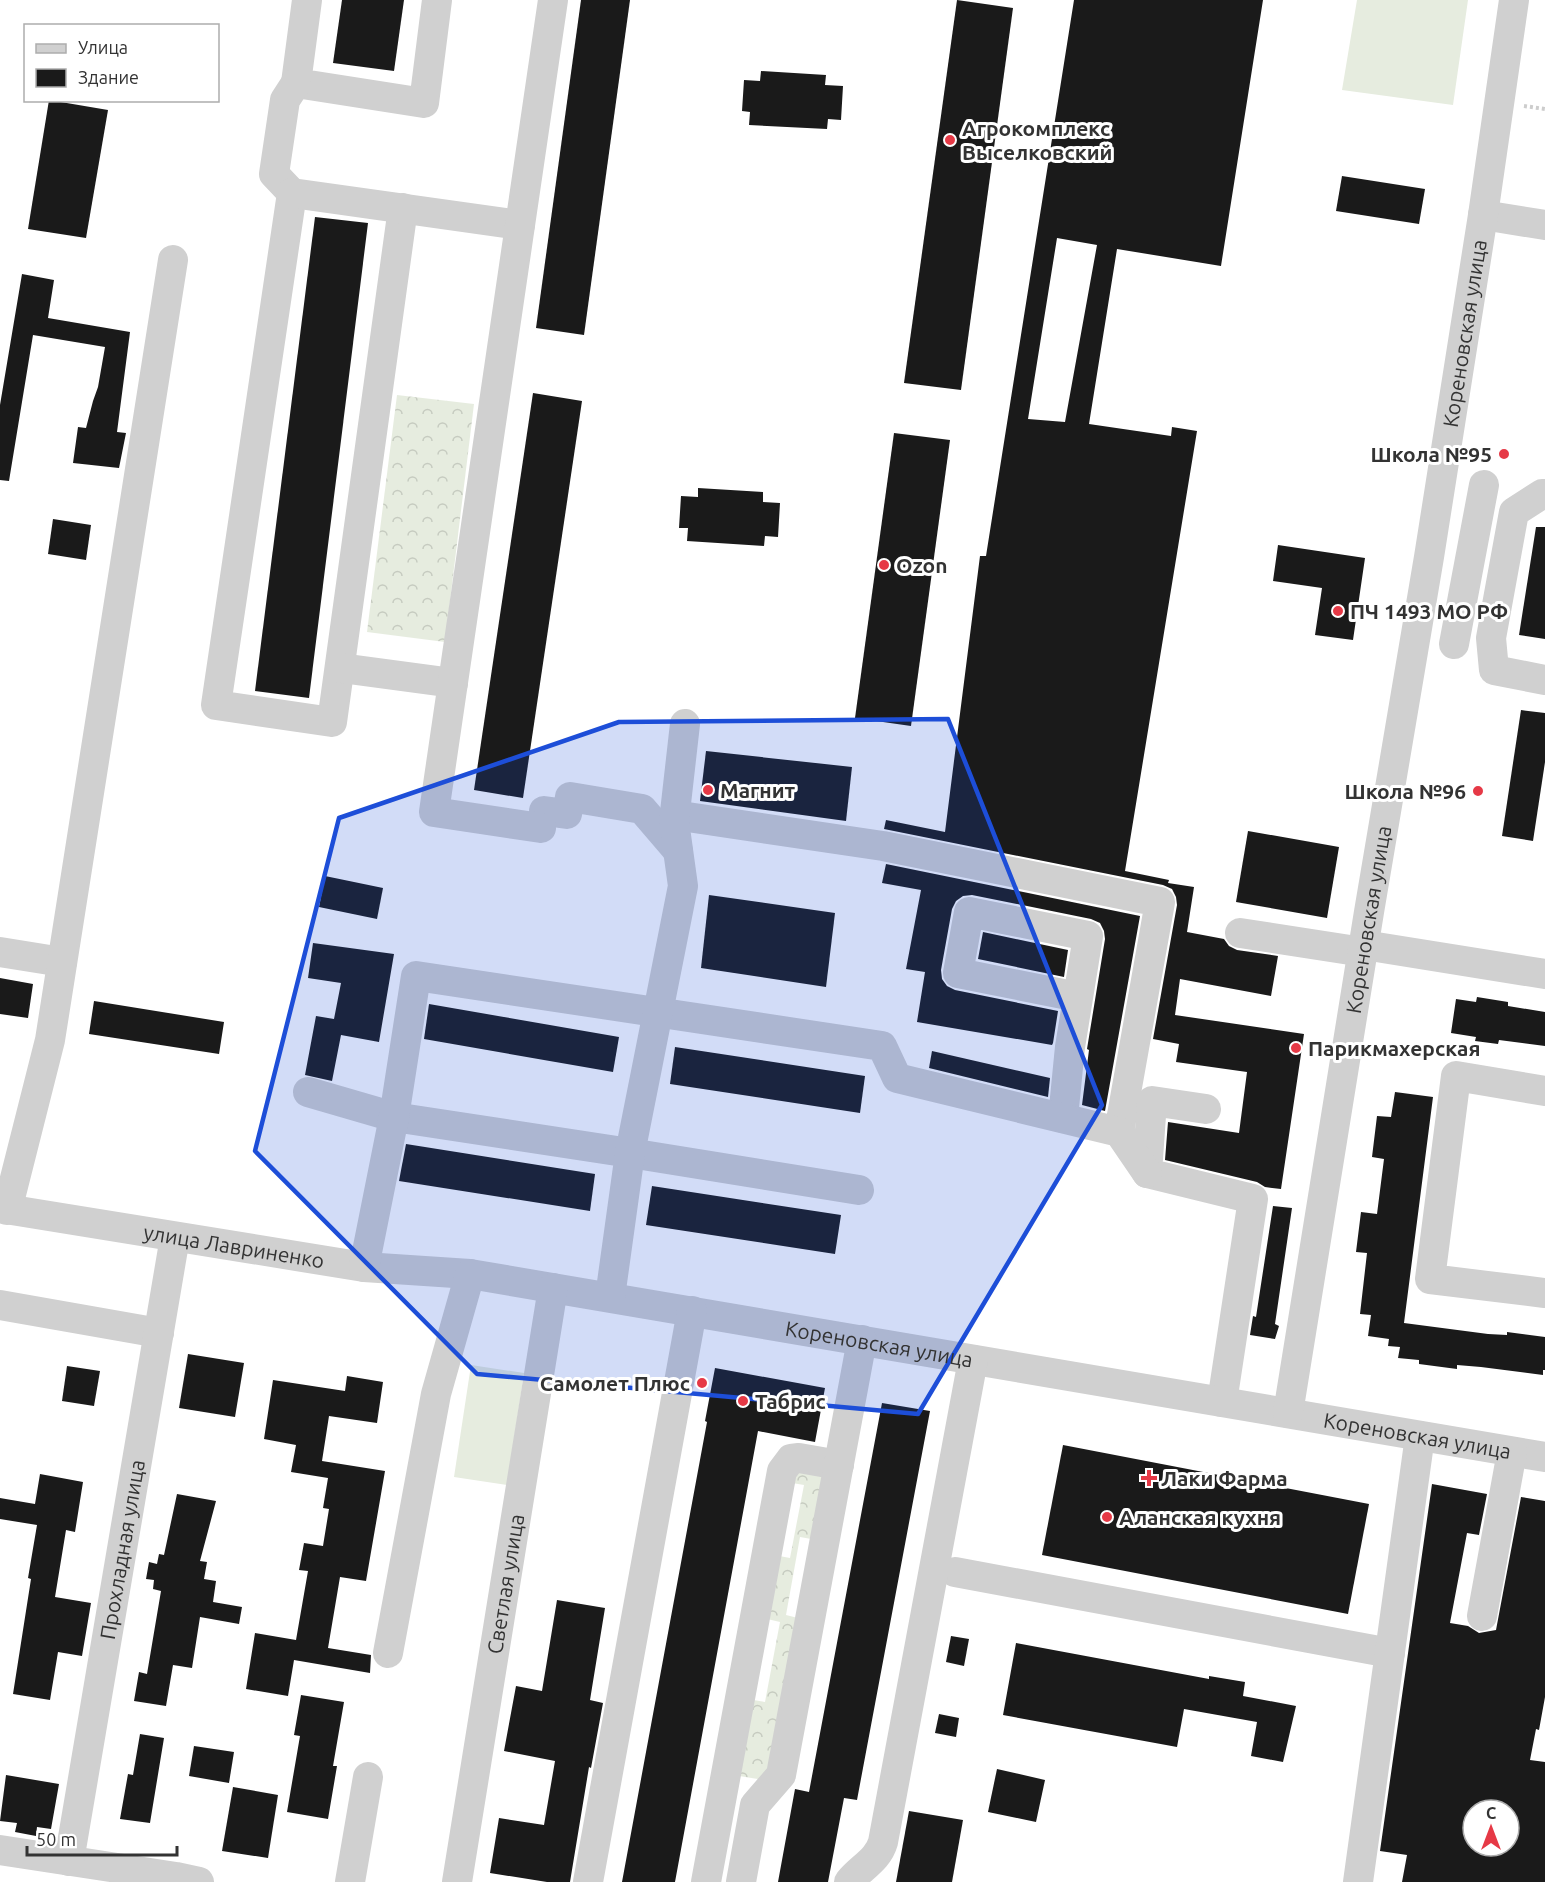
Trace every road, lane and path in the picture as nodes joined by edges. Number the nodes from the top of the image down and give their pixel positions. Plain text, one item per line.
1 (306, 0) edge
2 (437, 0) edge
3 (553, 0) edge
4 (1514, 0) edge
5 (296, 83) junction
6 (292, 193) junction
7 (403, 208) junction
8 (1483, 215) junction
9 (520, 225) junction
10 (1545, 225) edge
11 (173, 260) dead end
12 (1484, 485) dead end
13 (1545, 494) edge
14 (1429, 557) junction
15 (1469, 563) junction
16 (1454, 644) dead end
17 (341, 668) junction
18 (1545, 680) edge
19 (453, 683) junction
20 (685, 724) dead end
21 (674, 815) junction
22 (678, 851) junction
23 (1240, 933) dead end
24 (1364, 949) junction
25 (0, 952) edge
26 (62, 962) junction
27 (1545, 974) edge
28 (1078, 997) dead end
29 (658, 1013) junction
30 (1545, 1091) edge
31 (308, 1092) dead end
32 (1206, 1109) dead end
33 (394, 1117) junction
34 (1063, 1118) junction
35 (1119, 1132) junction
36 (630, 1153) junction
37 (1147, 1173) junction
38 (859, 1191) dead end
39 (4, 1209) edge
40 (175, 1237) junction
41 (364, 1267) junction
42 (470, 1274) junction
43 (553, 1288) junction
44 (1545, 1293) edge
45 (610, 1297) junction
46 (0, 1305) edge
47 (692, 1311) junction
48 (159, 1333) junction
49 (862, 1340) junction
50 (973, 1360) junction
51 (1222, 1402) junction
52 (1288, 1413) junction
53 (1420, 1436) junction
54 (1512, 1452) junction
55 (1545, 1457) edge
56 (839, 1465) junction
57 (955, 1572) dead end
58 (1482, 1616) dead end
59 (388, 1653) dead end
60 (1390, 1653) junction
61 (368, 1777) dead end
62 (0, 1850) edge
63 (69, 1861) junction
64 (199, 1882) edge
65 (350, 1882) edge
66 (457, 1882) edge
67 (588, 1882) edge
68 (706, 1882) edge
69 (741, 1882) edge
70 (849, 1882) edge
71 (1358, 1882) edge

1 - 5 street
2 - 5 street
3 - 9 street
4 - 8 street, Кореновская улица
5 - 6 street
6 - 7 street
6 - 17 street
7 - 9 street
7 - 17 street
8 - 10 street
8 - 14 street, Кореновская улица
9 - 19 street
11 - 26 street
12 - 15 street
13 - 18 street
14 - 15 street
14 - 24 street, Кореновская улица
15 - 16 street
17 - 19 street
19 - 22 street
20 - 21 street
21 - 22 street
21 - 35 street
22 - 29 street
23 - 24 street
24 - 27 street
24 - 52 street, Кореновская улица
25 - 26 street
26 - 39 street
28 - 34 street
29 - 33 street
29 - 34 street
29 - 36 street
30 - 44 street
31 - 33 street
32 - 37 street
33 - 36 street
33 - 41 street
34 - 35 street
35 - 37 street
36 - 38 street
36 - 45 street
37 - 51 street
39 - 40 street, улица Лавриненко
40 - 41 street, улица Лавриненко
40 - 48 street, Прохладная улица
41 - 42 street, улица Лавриненко
42 - 43 street, Кореновская улица
42 - 59 street
43 - 45 street, Кореновская улица
43 - 66 street, Светлая улица
45 - 47 street, Кореновская улица
46 - 48 street
47 - 49 street, Кореновская улица
47 - 67 street
48 - 63 street, Прохладная улица
49 - 50 street, Кореновская улица
49 - 56 street
50 - 51 street, Кореновская улица
50 - 70 street
51 - 52 street, Кореновская улица
52 - 53 street, Кореновская улица
53 - 54 street, Кореновская улица
53 - 60 street
54 - 55 street, Кореновская улица
54 - 58 street
56 - 68 street
56 - 69 street
57 - 60 street
60 - 71 street
61 - 65 street
62 - 63 street
63 - 64 street

